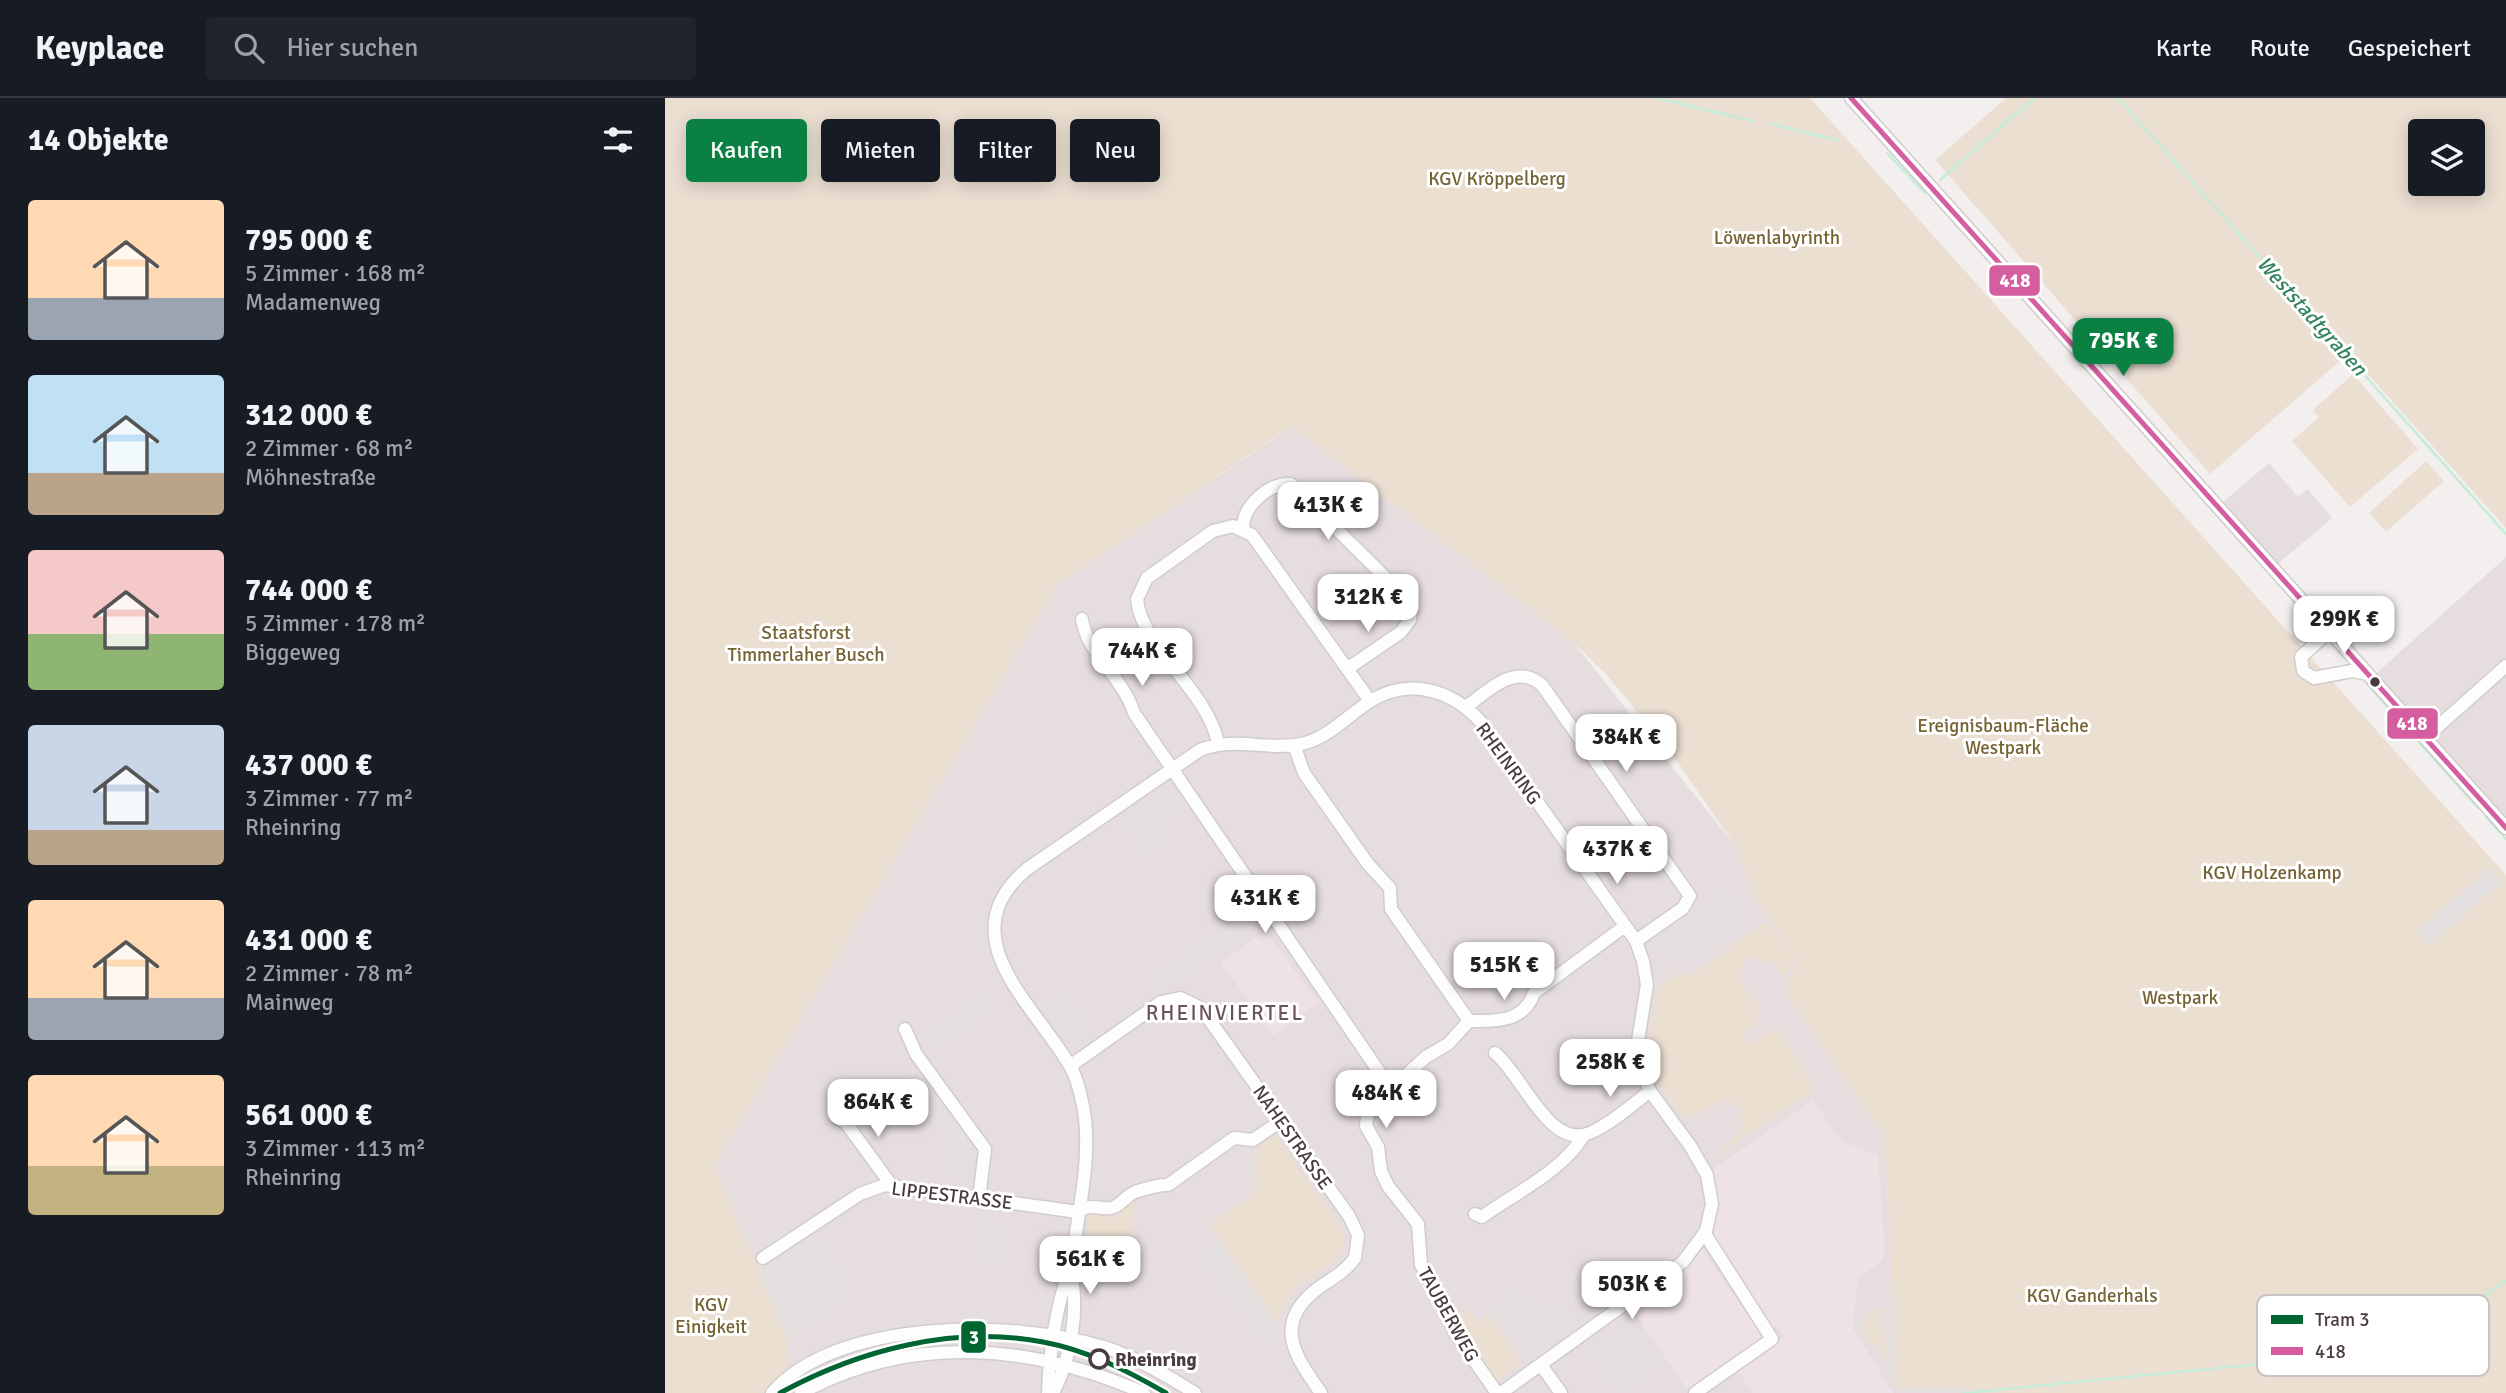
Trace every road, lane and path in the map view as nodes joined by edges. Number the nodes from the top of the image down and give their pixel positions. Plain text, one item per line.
1 (1851, 98) edge
2 (1244, 528) junction
3 (1082, 619) dead end
4 (2329, 631) junction
5 (2506, 667) edge
6 (1347, 669) junction
7 (2368, 674) junction
8 (1370, 701) junction
9 (1466, 706) junction
10 (2425, 738) junction
11 (1218, 743) junction
12 (1294, 745) junction
13 (1171, 769) junction
14 (2505, 826) edge
15 (1625, 926) junction
16 (1636, 942) junction
17 (1469, 1021) junction
18 (905, 1029) dead end
19 (1495, 1053) dead end
20 (1070, 1066) junction
21 (1386, 1082) junction
22 (1650, 1091) junction
23 (839, 1119) dead end
24 (1281, 1121) junction
25 (1584, 1135) junction
26 (892, 1186) junction
27 (979, 1199) junction
28 (1078, 1212) junction
29 (1475, 1214) dead end
30 (1705, 1234) junction
31 (763, 1258) dead end
32 (1070, 1270) junction
33 (1055, 1337) junction
34 (1070, 1340) junction
35 (1051, 1360) junction
36 (1066, 1364) junction
37 (1541, 1365) junction
38 (772, 1393) edge
39 (801, 1393) edge
40 (1050, 1393) edge
41 (1144, 1393) edge
42 (1195, 1393) edge
43 (1321, 1393) edge
44 (1499, 1393) edge
45 (1561, 1393) edge
46 (1695, 1393) edge

1 - 4 street
2 - 6 street
2 - 6 street
2 - 11 street
3 - 13 street
4 - 7 street
4 - 7 street
5 - 10 street
6 - 8 street
7 - 10 street
8 - 9 street, RHEINRING
8 - 12 street, RHEINRING
9 - 15 street, RHEINRING
9 - 16 street
10 - 14 street
11 - 12 street, RHEINRING
11 - 13 street
12 - 17 street
13 - 20 street
13 - 21 street
15 - 16 street, RHEINRING
15 - 17 street
16 - 22 street, RHEINRING
17 - 21 street
18 - 27 street
19 - 25 street
20 - 24 street, NAHESTRASSE
20 - 28 street
21 - 44 street, TAUBERWEG
22 - 25 street
22 - 30 street, RHEINRING
23 - 26 street
24 - 28 street, LIPPESTRASSE
24 - 43 street, NAHESTRASSE
25 - 29 street
26 - 27 street, LIPPESTRASSE
26 - 31 street, LIPPESTRASSE
27 - 28 street, LIPPESTRASSE
28 - 32 street
30 - 37 street, RHEINRING
30 - 46 street
32 - 33 street
32 - 34 street
33 - 34 street
33 - 35 street
33 - 38 street
34 - 36 street
34 - 42 street
35 - 36 street
35 - 39 street
35 - 40 street
36 - 40 street
36 - 41 street
37 - 44 street, RHEINRING
37 - 45 street

